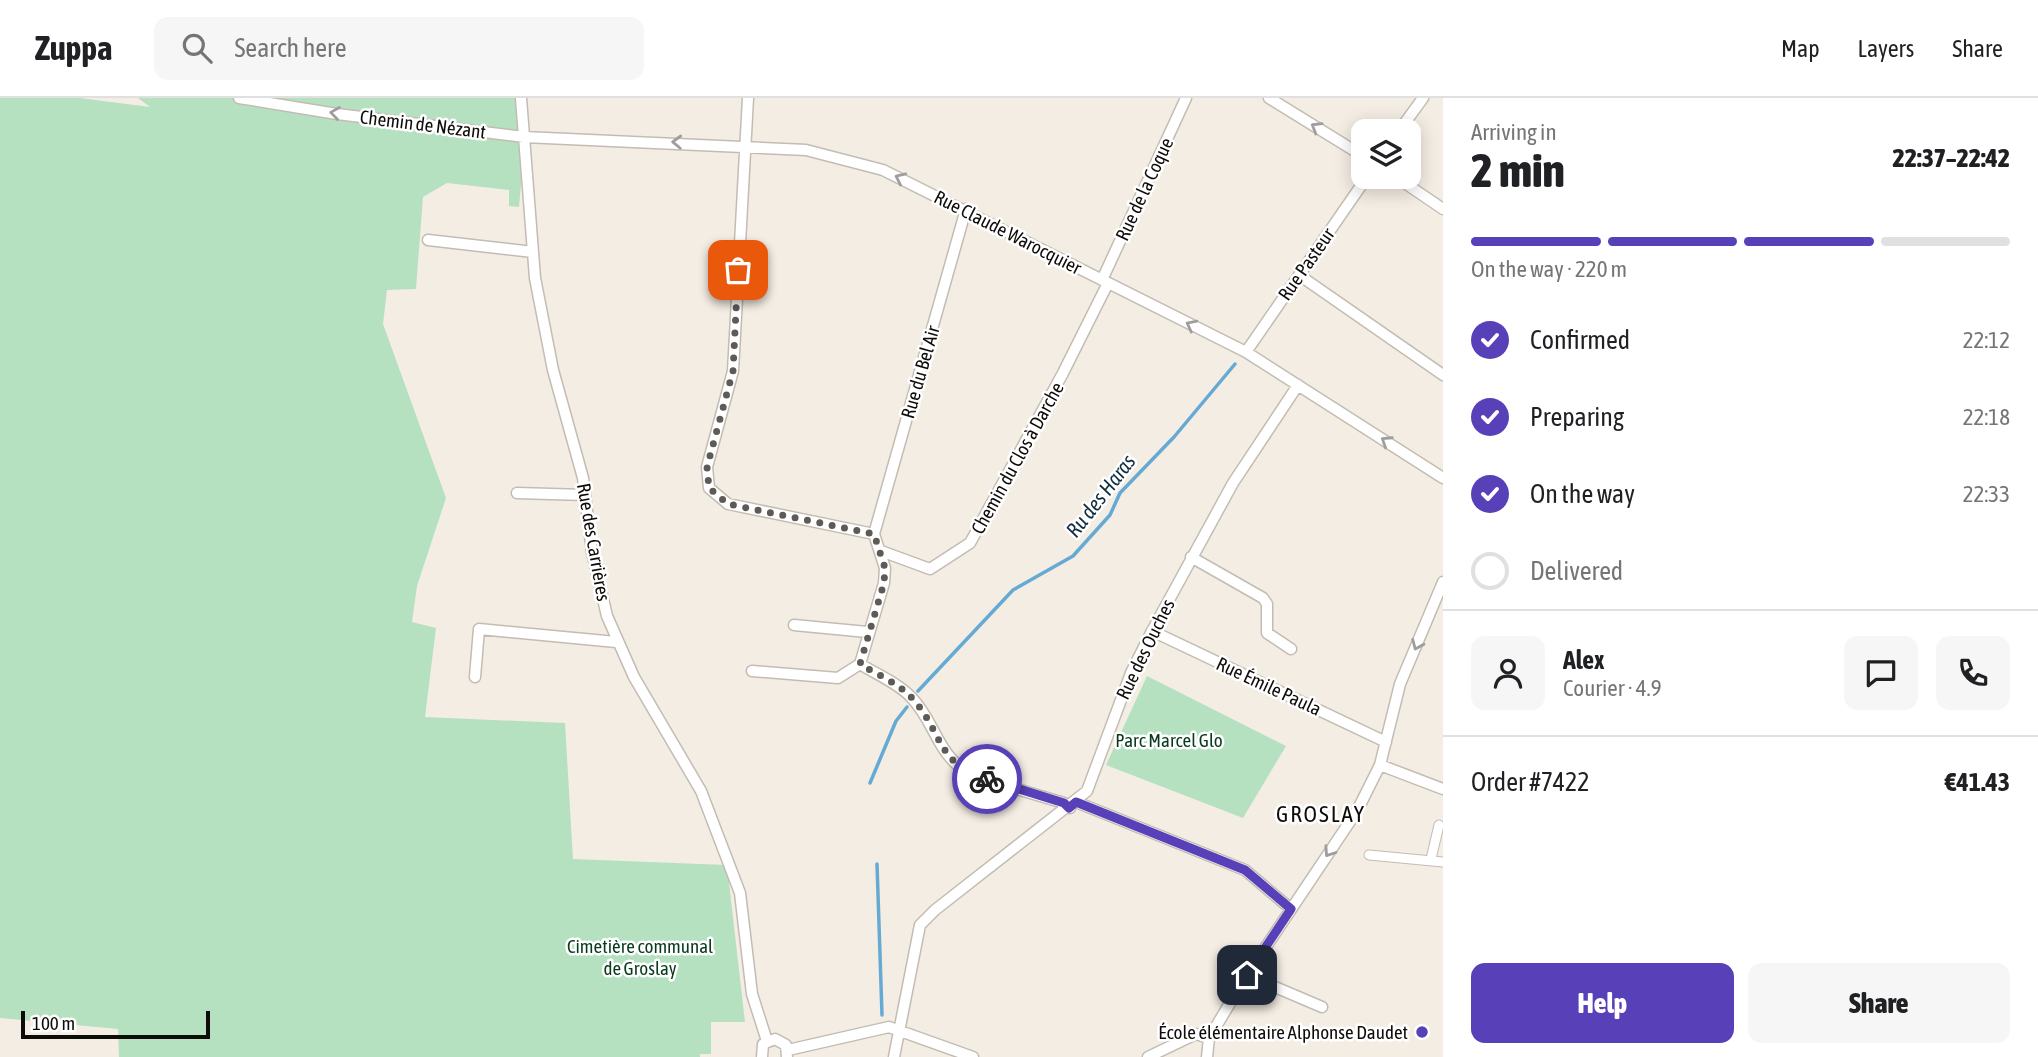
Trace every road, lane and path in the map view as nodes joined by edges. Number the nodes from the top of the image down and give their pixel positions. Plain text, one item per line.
1 (239, 98) edge
2 (521, 98) edge
3 (748, 98) edge
4 (1185, 98) edge
5 (1269, 98) edge
6 (1423, 98) edge
7 (1408, 119) edge
8 (524, 137) junction
9 (745, 145) junction
10 (1351, 149) edge
11 (1359, 189) edge
12 (1414, 189) edge
13 (966, 209) junction
14 (1443, 209) edge
15 (428, 240) dead end
16 (533, 252) junction
17 (1299, 275) junction
18 (1105, 281) junction
19 (1246, 352) junction
20 (1443, 375) edge
21 (1298, 386) junction
22 (1443, 478) edge
23 (517, 493) dead end
24 (585, 495) junction
25 (874, 534) junction
26 (881, 551) junction
27 (1191, 557) junction
28 (1443, 582) edge
29 (794, 625) dead end
30 (1152, 631) junction
31 (867, 632) junction
32 (616, 642) junction
33 (1291, 649) dead end
34 (860, 664) junction
35 (751, 671) dead end
36 (475, 677) dead end
37 (1386, 741) junction
38 (1380, 765) junction
39 (1443, 789) edge
40 (1073, 805) junction
41 (1439, 825) dead end
42 (1369, 855) dead end
43 (1431, 859) junction
44 (1443, 862) edge
45 (1291, 909) junction
46 (1247, 975) junction
47 (1322, 1007) dead end
48 (899, 1028) junction
49 (1209, 1038) junction
50 (766, 1041) junction
51 (788, 1053) edge
52 (762, 1057) edge
53 (894, 1057) edge
54 (973, 1057) edge
55 (1148, 1057) edge
56 (1207, 1057) edge

8 -> 1 street, Chemin de Nézant
2 - 8 street, Rue des Carrières
3 - 9 street
4 - 18 street, Rue de la Coque
10 -> 5 street
6 - 7 street
9 -> 8 street, Rue Claude Warocquier
8 - 16 street, Rue des Carrières
13 -> 9 street, Rue Claude Warocquier
9 - 25 street
11 - 17 street, Rue Pasteur
12 - 14 street
13 - 18 street, Rue Claude Warocquier
13 - 25 street, Rue du Bel Air
15 - 16 street
16 - 24 street, Rue des Carrières
17 - 19 street, Rue Pasteur
17 - 20 street
19 -> 18 street, Rue Claude Warocquier
18 - 26 street, Chemin du Clos à Darche
19 - 21 street, Rue Claude Warocquier
22 -> 21 street, Rue Claude Warocquier
21 - 27 street, Rue des Ouches
23 - 24 street
24 - 32 street, Rue des Carrières
25 - 26 street
26 - 31 street
27 - 30 street, Rue des Ouches
27 - 33 street
28 -> 37 street
29 - 31 street
30 - 37 street, Rue Émile Paula
30 - 40 street, Rue des Ouches
31 - 34 street
32 - 36 street
32 - 50 street, Rue des Carrières
34 - 35 street
34 - 40 street
37 - 38 street
38 - 39 street
38 -> 45 street
40 - 45 street
40 - 48 street, Rue des Ouches
41 - 43 street
42 - 43 street
43 - 44 street
45 - 46 street
46 - 47 street
46 - 49 street
48 - 51 street
48 - 53 street, Rue des Ouches
48 - 54 street
49 - 55 street
49 - 56 street
50 - 51 street
50 - 52 street

